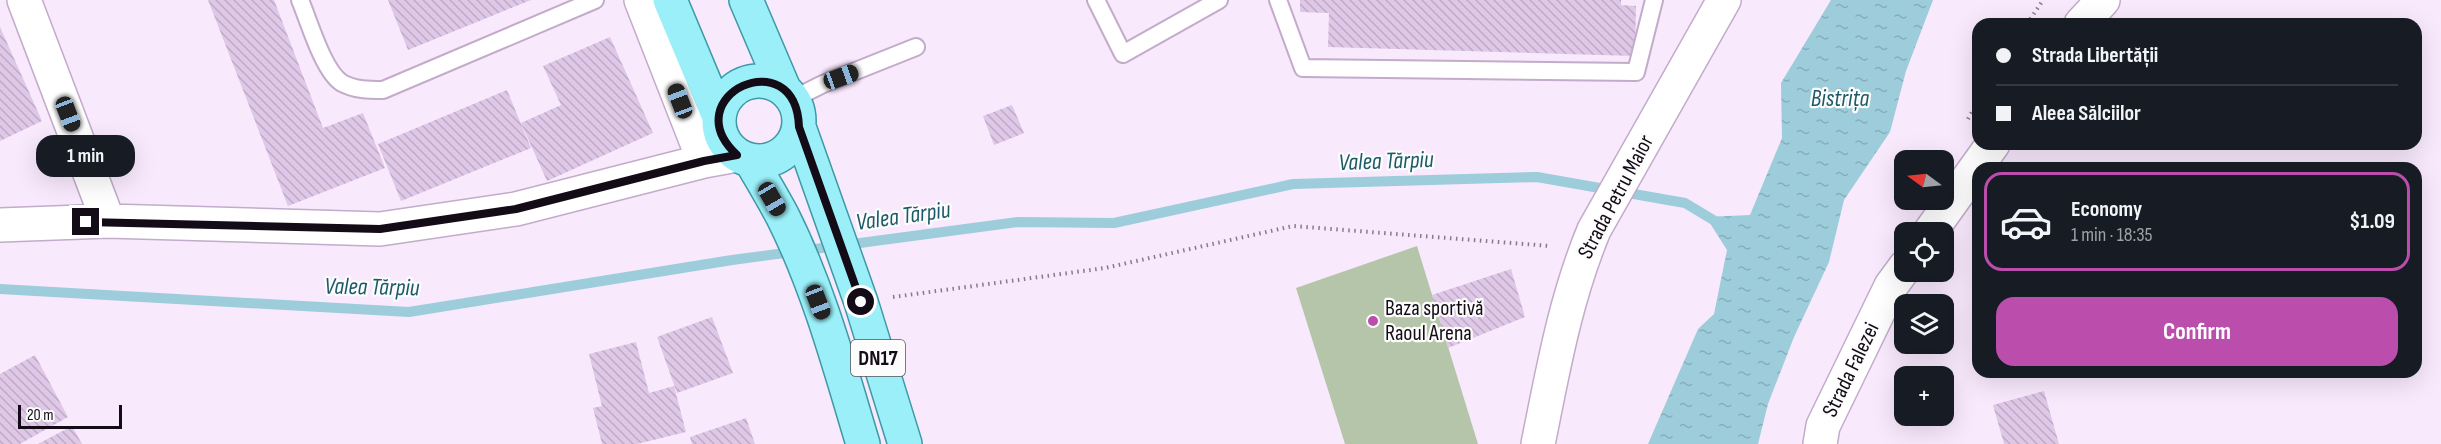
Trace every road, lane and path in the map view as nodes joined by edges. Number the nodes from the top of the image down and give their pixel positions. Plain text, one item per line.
1 (24, 0) edge
2 (300, 0) edge
3 (595, 0) edge
4 (641, 0) edge
5 (670, 0) edge
6 (746, 0) edge
7 (1096, 0) edge
8 (1219, 0) edge
9 (1278, 0) edge
10 (1654, 0) edge
11 (1724, 0) edge
12 (2043, 0) edge
13 (2103, 0) edge
14 (2031, 18) edge
15 (2086, 18) edge
16 (916, 47) dead end
17 (792, 105) junction
18 (719, 117) junction
19 (744, 158) junction
20 (704, 161) junction
21 (1972, 173) edge
22 (108, 221) junction
23 (1937, 222) edge
24 (0, 225) edge
25 (1551, 246) dead end
26 (1894, 282) edge
27 (856, 287) junction
28 (863, 444) edge
29 (904, 444) edge
30 (1538, 444) edge
31 (1820, 444) edge

1 - 22 street
2 - 3 lane
4 - 20 street
5 - 18 main road, DN17
6 - 17 main road, DN17
7 - 8 lane
9 - 10 lane
11 - 30 street, Strada Petru Maior
12 - 14 path
13 - 15 street
16 - 17 lane
17 - 18 main road
17 - 19 main road
17 - 27 main road, DN17
18 - 19 main road, DN17
19 - 20 street
19 - 28 main road, DN17
20 - 22 street
21 - 23 street
22 - 24 street
25 - 27 path
26 - 31 street, Strada Falezei
27 - 29 main road, DN17

